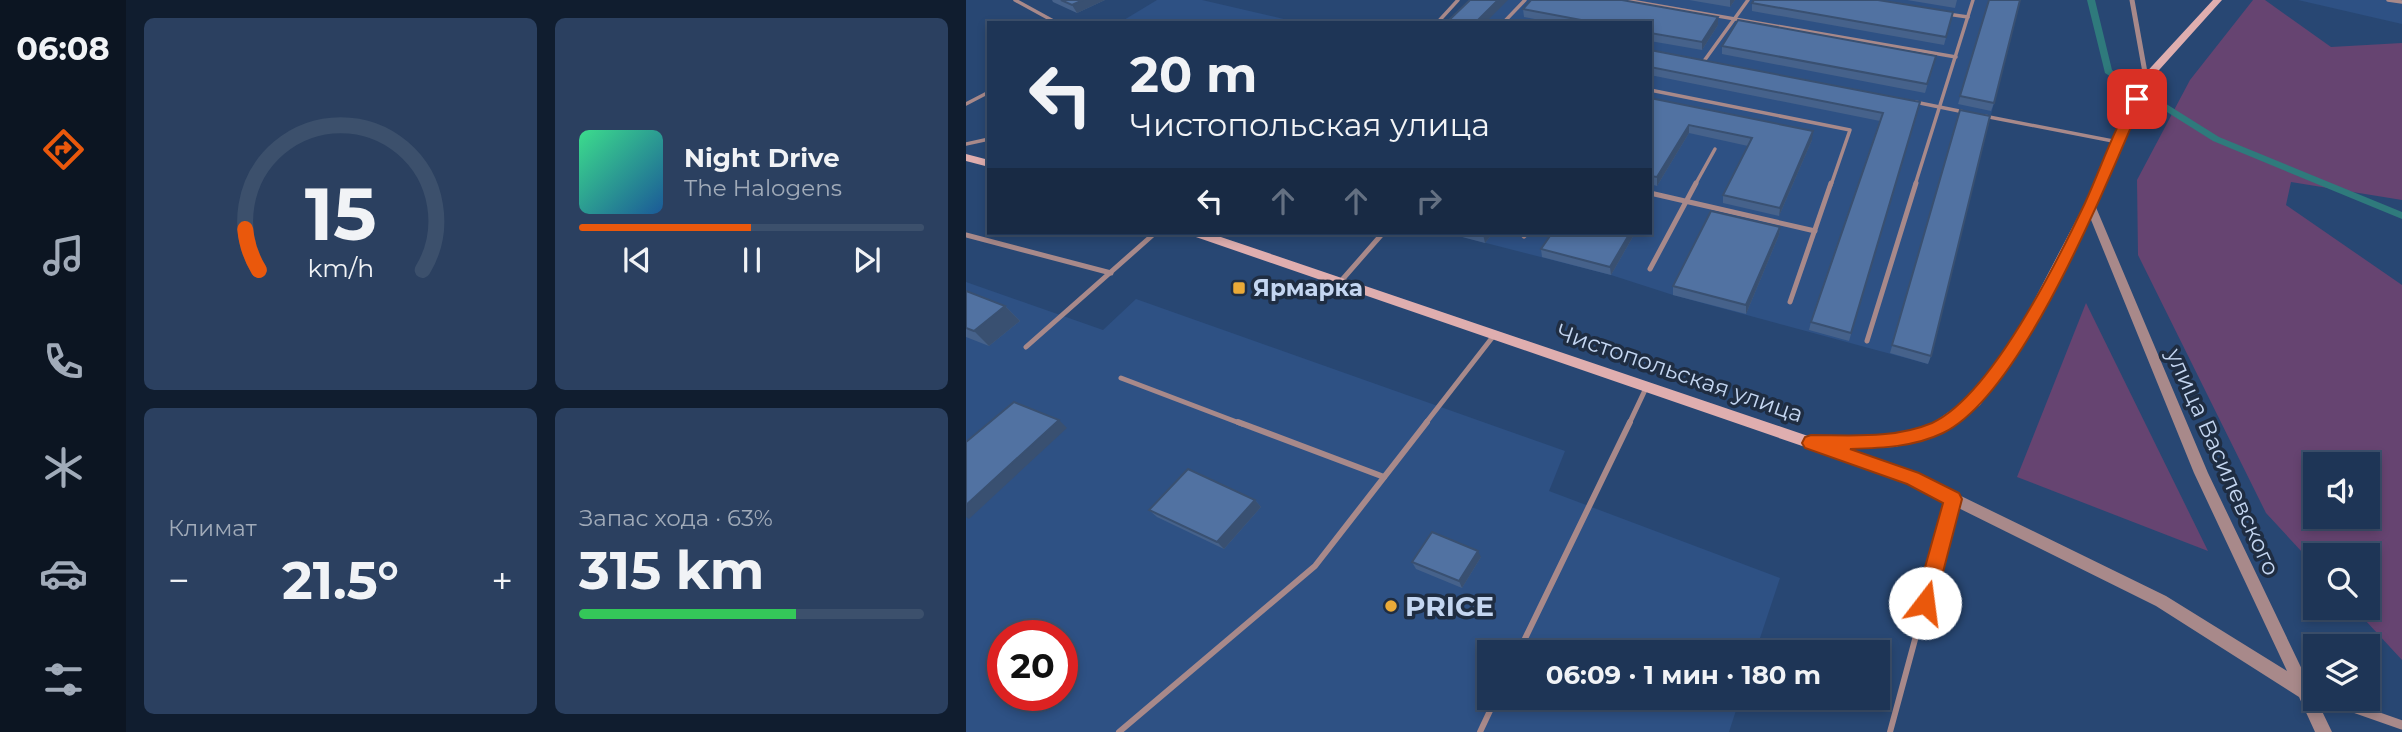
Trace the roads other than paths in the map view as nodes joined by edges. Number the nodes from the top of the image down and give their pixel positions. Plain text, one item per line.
1 (1015, 0) edge
2 (1458, 0) edge
3 (1525, 0) edge
4 (1625, 0) edge
5 (1748, 0) edge
6 (1973, 0) edge
7 (2132, 0) edge
8 (2218, 0) edge
9 (2388, 0) edge
10 (2402, 2) edge
11 (1943, 13) edge
12 (1968, 17) junction
13 (1735, 19) junction
14 (1053, 21) edge
15 (1439, 21) edge
16 (1507, 21) edge
17 (1956, 57) junction
18 (1691, 59) edge
19 (1704, 61) junction
20 (1718, 64) edge
21 (2146, 78) junction
22 (1652, 90) edge
23 (987, 93) edge
24 (1902, 100) edge
25 (966, 104) edge
26 (1942, 107) junction
27 (1969, 113) edge
28 (1982, 116) edge
29 (987, 139) edge
30 (2118, 142) junction
31 (966, 144) edge
32 (1715, 149) dead end
33 (966, 157) edge
34 (987, 163) edge
35 (1652, 193) edge
36 (1687, 201) junction
37 (2090, 205) junction
38 (1815, 231) junction
39 (966, 235) edge
40 (1153, 235) edge
41 (1203, 235) edge
42 (1381, 235) edge
43 (1650, 269) dead end
44 (1111, 273) junction
45 (1340, 281) junction
46 (1790, 302) dead end
47 (1495, 334) junction
48 (1867, 341) dead end
49 (1026, 347) dead end
50 (1121, 378) dead end
51 (1647, 385) junction
52 (1811, 443) junction
53 (1384, 477) junction
54 (1953, 499) junction
55 (1524, 640) edge
56 (2303, 679) edge
57 (2303, 689) edge
58 (1490, 710) edge
59 (2316, 711) edge
60 (2362, 711) edge
61 (2402, 725) edge
62 (1119, 732) edge
63 (1480, 732) edge
64 (1890, 732) edge
65 (2324, 732) edge

1 - 14 lane
2 - 15 lane
3 - 16 lane
4 - 13 lane
5 - 13 lane
6 - 12 lane
7 - 21 street
8 - 21 main road
9 - 10 lane
11 - 12 lane
12 - 17 lane
13 - 17 lane
13 - 19 lane
17 - 26 lane
18 - 19 lane
19 - 20 lane
21 - 30 main road
22 - 38 lane
23 - 25 lane
24 - 26 lane
26 - 27 lane
26 - 48 lane
28 - 30 lane
29 - 31 lane
30 - 37 main road
32 - 36 lane
33 - 34 main road
35 - 36 lane
36 - 38 lane
36 - 43 lane
37 - 52 main road
37 - 56 street, улица Василевского
38 - 46 lane
39 - 44 lane
40 - 44 lane
41 - 45 main road, Чистопольская улица
42 - 45 lane
44 - 49 lane
45 - 47 main road, Чистопольская улица
47 - 51 main road, Чистопольская улица
47 - 53 lane
50 - 53 lane
51 - 52 main road, Чистопольская улица
51 - 55 lane
52 - 54 street, Чистопольская улица
53 - 62 lane
54 - 57 street, Чистопольская улица
54 - 64 lane
58 - 63 lane
59 - 65 street, улица Василевского
60 - 61 street

